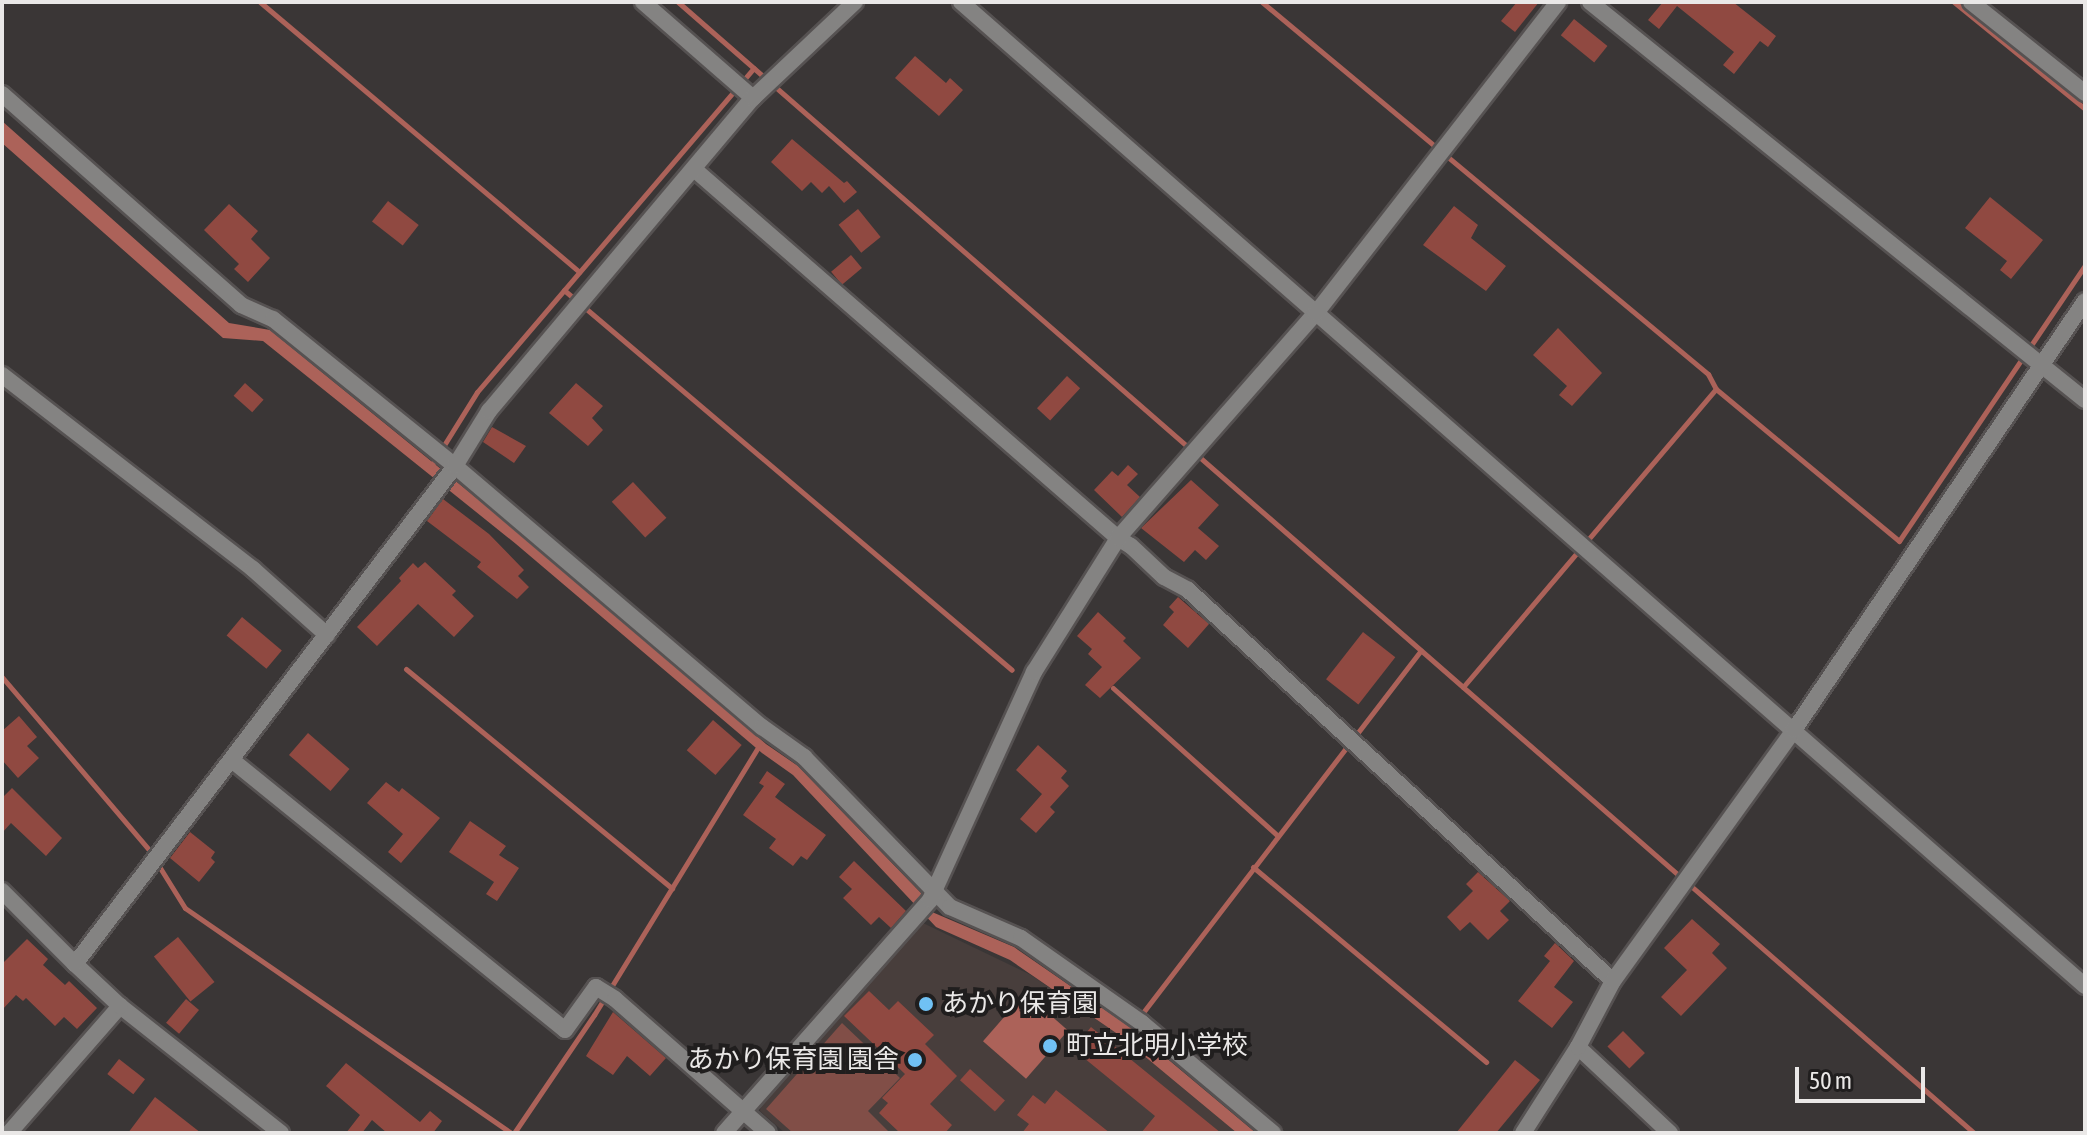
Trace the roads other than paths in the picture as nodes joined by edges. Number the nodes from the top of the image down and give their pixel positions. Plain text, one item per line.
1 (643, 2) edge
2 (855, 2) edge
3 (961, 2) edge
4 (1558, 2) edge
5 (1590, 2) edge
6 (1971, 2) edge
7 (754, 86) junction
8 (2085, 93) edge
9 (2, 94) edge
10 (694, 169) junction
11 (2085, 301) edge
12 (1316, 313) junction
13 (2031, 356) junction
14 (2, 375) edge
15 (2085, 400) edge
16 (444, 466) junction
17 (1118, 538) junction
18 (327, 635) junction
19 (1794, 730) junction
20 (233, 761) junction
21 (2, 891) edge
22 (932, 896) junction
23 (75, 964) junction
24 (1613, 981) junction
25 (2085, 986) edge
26 (120, 1006) junction
27 (1578, 1047) junction
28 (743, 1110) junction
29 (9, 1133) edge
30 (281, 1133) edge
31 (724, 1133) edge
32 (768, 1133) edge
33 (1273, 1133) edge
34 (1523, 1133) edge
35 (1670, 1133) edge

1 - 7 street
2 - 7 street
3 - 12 street
4 - 12 street
5 - 13 street
6 - 8 street
7 - 10 street
9 - 16 street
10 - 16 street
10 - 17 street
11 - 13 street
12 - 17 street
12 - 19 street
13 - 15 street
13 - 19 street
14 - 18 street
16 - 18 street
16 - 22 street
17 - 22 street
17 - 24 street
18 - 20 street
19 - 24 street
19 - 25 street
20 - 23 street
20 - 28 street
21 - 23 street
22 - 28 street
22 - 33 street
23 - 26 street
24 - 27 street
26 - 29 street
26 - 30 street
27 - 34 street
27 - 35 street
28 - 31 street
28 - 32 street

